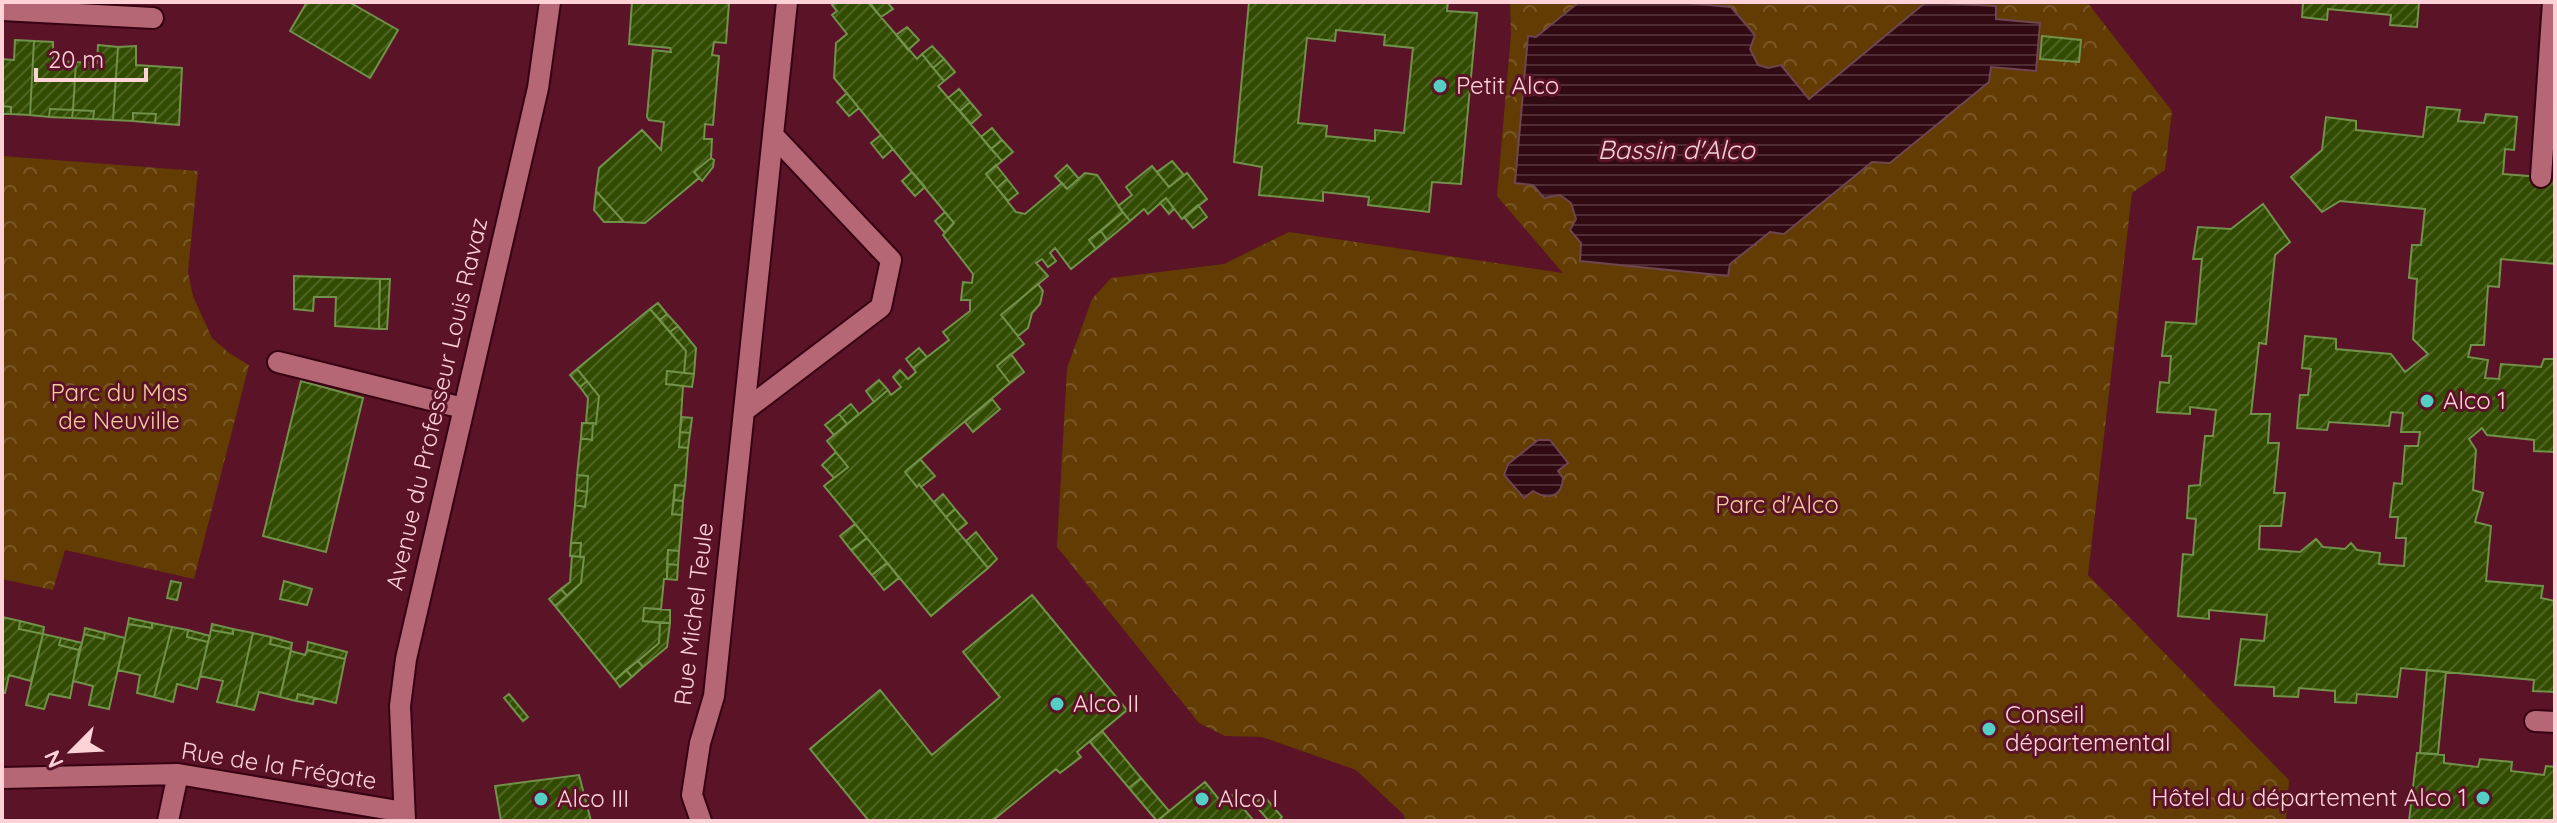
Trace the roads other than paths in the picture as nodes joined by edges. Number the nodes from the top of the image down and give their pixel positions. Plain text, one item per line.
1 (550, 2) edge
2 (787, 2) edge
3 (2553, 2) edge
4 (78, 8) edge
5 (2, 10) edge
6 (153, 18) dead end
7 (773, 135) junction
8 (2541, 177) dead end
9 (278, 362) dead end
10 (463, 408) junction
11 (744, 411) junction
12 (178, 774) junction
13 (2, 778) edge
14 (405, 816) edge
15 (168, 821) edge
16 (701, 821) edge

1 - 10 street, Avenue du Professeur Louis Ravaz
2 - 7 street, Rue Michel Teule
3 - 8 street
4 - 5 street
4 - 6 street
7 - 11 street, Rue Michel Teule
7 - 11 street
9 - 10 street
10 - 14 street, Avenue du Professeur Louis Ravaz
11 - 16 street, Rue Michel Teule
12 - 13 street, Rue de la Frégate
12 - 14 street, Rue de la Frégate
12 - 15 street

